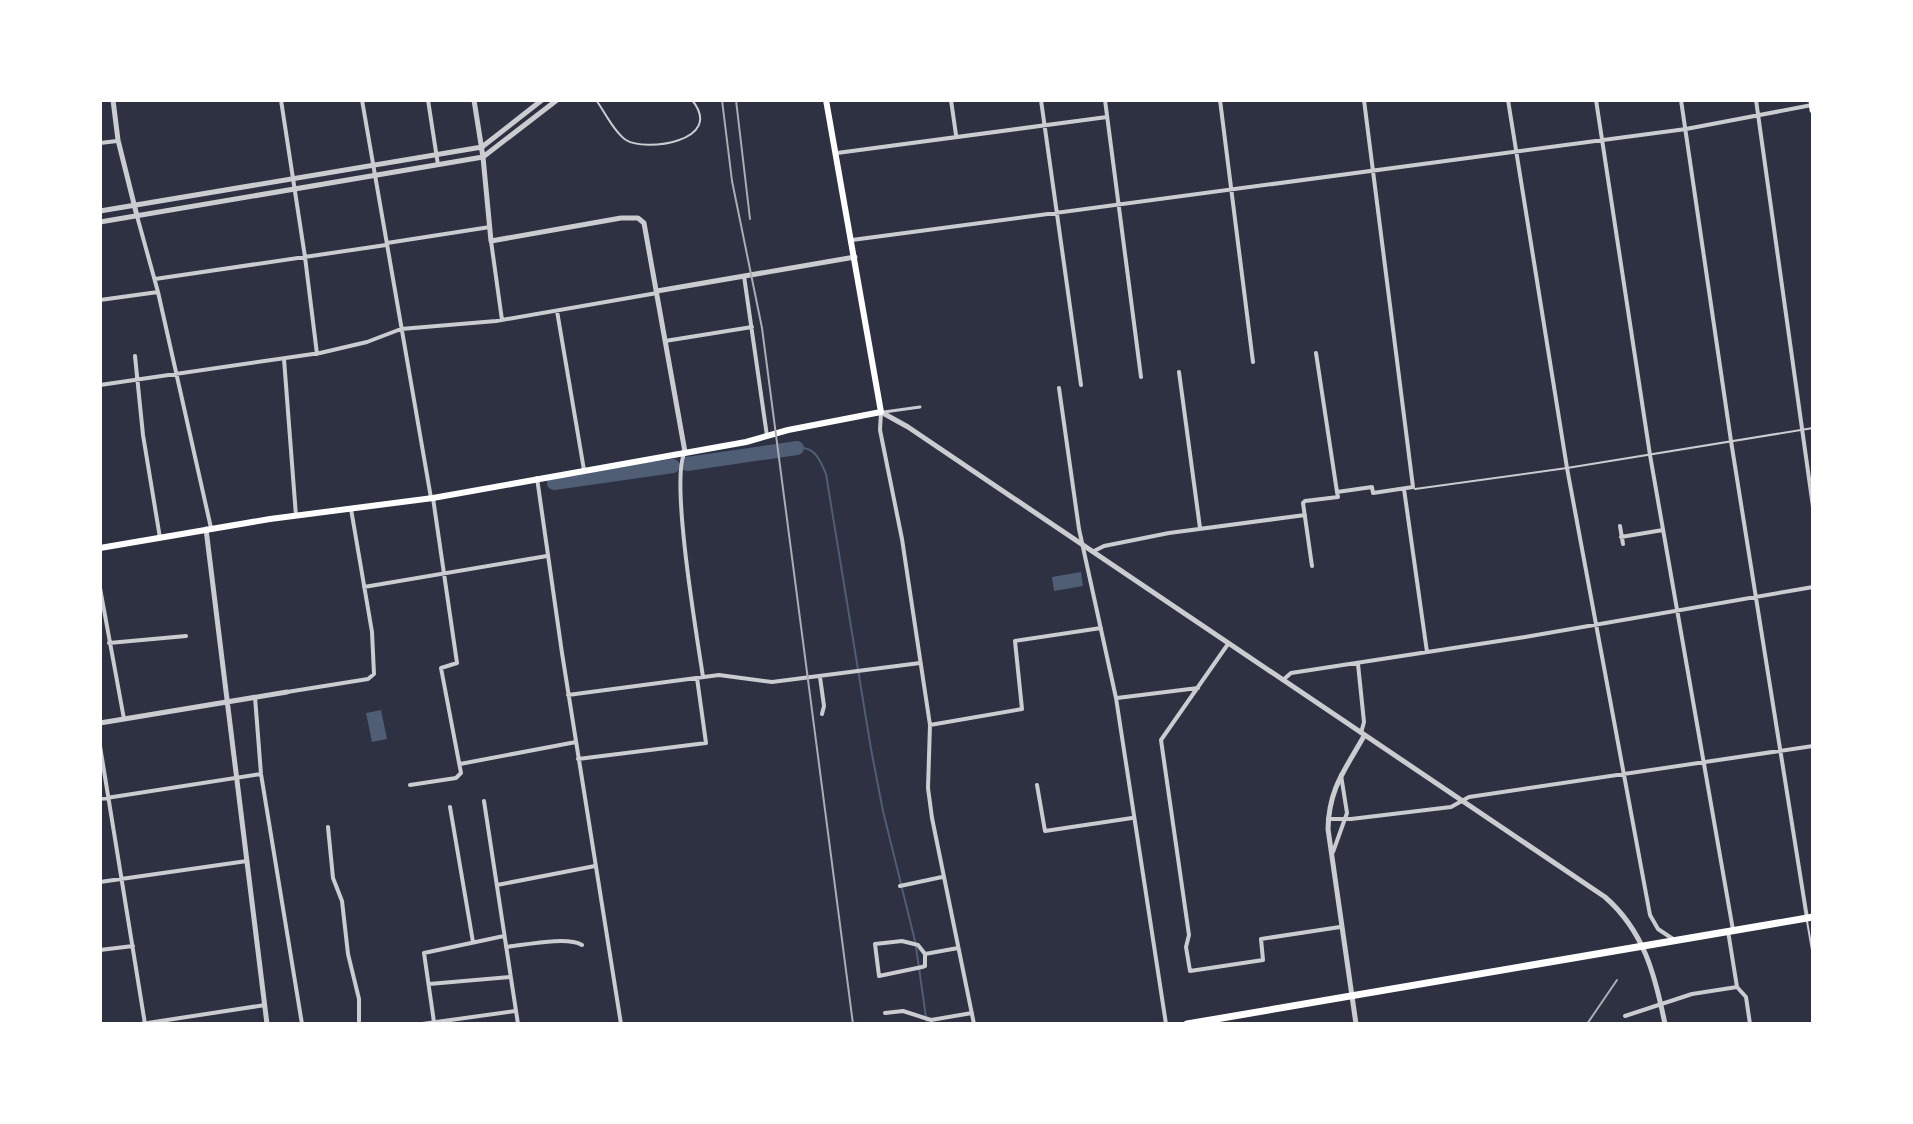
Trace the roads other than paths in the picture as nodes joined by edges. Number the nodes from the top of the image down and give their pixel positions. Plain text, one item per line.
1 (113, 100) edge
2 (281, 100) edge
3 (362, 100) edge
4 (428, 100) edge
5 (474, 100) edge
6 (542, 100) edge
7 (557, 100) edge
8 (596, 100) edge
9 (614, 100) edge
10 (626, 100) edge
11 (692, 100) edge
12 (826, 100) edge
13 (951, 100) edge
14 (1041, 100) edge
15 (1105, 100) edge
16 (1220, 100) edge
17 (1364, 100) edge
18 (1508, 100) edge
19 (1596, 100) edge
20 (1681, 100) edge
21 (1756, 100) edge
22 (1812, 105) edge
23 (1758, 114) junction
24 (1107, 117) junction
25 (1044, 124) junction
26 (1686, 129) junction
27 (956, 135) junction
28 (1602, 139) junction
29 (118, 140) junction
30 (100, 143) edge
31 (482, 147) junction
32 (1516, 150) junction
33 (837, 153) junction
34 (436, 155) junction
35 (483, 157) junction
36 (373, 165) junction
37 (438, 165) junction
38 (1375, 170) junction
39 (375, 176) junction
40 (294, 179) junction
41 (295, 189) junction
42 (1232, 189) junction
43 (1119, 204) junction
44 (135, 205) junction
45 (100, 211) edge
46 (1057, 212) junction
47 (137, 216) junction
48 (100, 222) edge
49 (490, 227) junction
50 (852, 240) junction
51 (491, 241) junction
52 (387, 244) junction
53 (305, 257) junction
54 (855, 257) junction
55 (744, 276) junction
56 (155, 279) junction
57 (158, 292) junction
58 (657, 292) junction
59 (100, 300) edge
60 (557, 310) junction
61 (502, 320) junction
62 (752, 327) junction
63 (401, 329) junction
64 (665, 341) junction
65 (1316, 353) dead end
66 (317, 354) junction
67 (135, 356) dead end
68 (284, 359) junction
69 (1253, 362) dead end
70 (1179, 372) dead end
71 (177, 375) junction
72 (1141, 377) dead end
73 (136, 381) junction
74 (100, 385) edge
75 (1081, 385) dead end
76 (1059, 388) dead end
77 (920, 407) dead end
78 (881, 412) junction
79 (1813, 428) edge
80 (1802, 429) junction
81 (767, 436) junction
82 (1731, 441) junction
83 (685, 452) junction
84 (1650, 455) junction
85 (1567, 468) junction
86 (584, 470) junction
87 (537, 478) junction
88 (1413, 487) junction
89 (1404, 489) junction
90 (1337, 492) junction
91 (432, 498) junction
92 (1813, 507) edge
93 (351, 509) junction
94 (1305, 515) junction
95 (296, 516) junction
96 (1620, 526) dead end
97 (208, 528) junction
98 (1200, 528) junction
99 (1663, 530) junction
100 (1621, 537) junction
101 (160, 538) junction
102 (1082, 544) junction
103 (1623, 544) dead end
104 (100, 548) edge
105 (1094, 551) junction
106 (547, 556) junction
107 (1312, 566) dead end
108 (444, 574) junction
109 (364, 587) junction
110 (1813, 587) edge
111 (100, 588) edge
112 (1755, 596) junction
113 (1676, 610) junction
114 (1595, 624) junction
115 (1101, 628) junction
116 (103, 631) edge
117 (186, 636) dead end
118 (109, 643) junction
119 (1228, 644) junction
120 (1427, 652) junction
121 (920, 663) junction
122 (1358, 663) junction
123 (820, 677) junction
124 (700, 678) junction
125 (1283, 680) junction
126 (1198, 688) junction
127 (287, 692) joint
128 (568, 695) junction
129 (255, 697) junction
130 (1116, 698) junction
131 (227, 703) junction
132 (822, 714) dead end
133 (124, 719) junction
134 (100, 723) edge
135 (930, 725) junction
136 (1363, 734) junction
137 (576, 742) junction
138 (100, 746) edge
139 (1813, 746) edge
140 (1780, 751) junction
141 (578, 759) junction
142 (1703, 763) junction
143 (460, 764) junction
144 (1341, 773) junction
145 (1623, 773) junction
146 (261, 774) junction
147 (237, 779) junction
148 (410, 785) dead end
149 (1037, 785) dead end
150 (108, 798) junction
151 (100, 799) edge
152 (1460, 800) junction
153 (484, 801) dead end
154 (450, 807) dead end
155 (1132, 818) junction
156 (1328, 819) junction
157 (1346, 819) junction
158 (328, 827) dead end
159 (1331, 856) junction
160 (247, 861) junction
161 (595, 866) junction
162 (942, 877) junction
163 (122, 879) junction
164 (100, 882) edge
165 (497, 885) junction
166 (900, 886) dead end
167 (1810, 918) edge
168 (1340, 927) junction
169 (1730, 931) junction
170 (504, 936) junction
171 (1675, 940) junction
172 (473, 942) junction
173 (582, 945) dead end
174 (133, 946) junction
175 (1642, 946) junction
176 (506, 947) junction
177 (958, 948) junction
178 (100, 950) edge
179 (925, 954) junction
180 (1813, 956) edge
181 (510, 977) junction
182 (428, 984) junction
183 (1737, 987) junction
184 (1351, 998) junction
185 (265, 1005) junction
186 (1661, 1005) junction
187 (515, 1011) junction
188 (885, 1013) dead end
189 (972, 1013) junction
190 (1625, 1016) dead end
191 (359, 1021) dead end
192 (434, 1022) edge
193 (144, 1024) edge
194 (267, 1024) edge
195 (302, 1024) edge
196 (422, 1024) edge
197 (518, 1024) edge
198 (621, 1024) edge
199 (974, 1024) edge
200 (1166, 1024) edge
201 (1187, 1024) edge
202 (1356, 1024) edge
203 (1665, 1024) edge
204 (1750, 1024) edge

1 - 29 street
2 - 40 street
3 - 36 street
4 - 34 street
5 - 31 street
6 - 31 street
7 - 35 street
8 - 11 lane
9 - 10 lane
12 - 33 main road
13 - 27 street
14 - 25 street
15 - 24 street
16 - 42 street
17 - 38 street
18 - 32 street
19 - 28 street
20 - 26 street
21 - 23 street
22 - 23 street
23 - 26 street
23 - 80 street
24 - 25 street
24 - 43 street
25 - 27 street
25 - 46 street
26 - 28 street
26 - 82 street
27 - 33 street
28 - 32 street
28 - 84 street
29 - 30 street
29 - 44 street
31 - 34 street
31 - 35 street
32 - 38 street
32 - 85 street
33 - 50 main road
34 - 36 street
34 - 37 street
35 - 37 street
35 - 49 street
36 - 39 street
36 - 40 street
37 - 39 street
38 - 42 street
38 - 88 street
39 - 41 street
39 - 52 street
40 - 41 street
40 - 44 street
41 - 47 street
41 - 53 street
42 - 43 street
42 - 69 street
43 - 46 street
43 - 72 street
44 - 45 street
44 - 47 street
46 - 50 street
46 - 75 street
47 - 48 street
47 - 56 street
49 - 51 street
49 - 52 street
50 - 54 main road
51 - 58 street
51 - 61 street
52 - 53 street
52 - 63 street
53 - 56 street
53 - 66 street
54 - 55 street
54 - 78 main road
55 - 58 street
55 - 62 street
56 - 57 street
57 - 59 street
57 - 71 street
58 - 60 street
58 - 64 street
60 - 61 street
60 - 86 street
61 - 63 street
62 - 64 street
62 - 81 street
63 - 66 street
63 - 91 street
64 - 83 street
65 - 90 street
66 - 68 street
67 - 73 street
68 - 71 street
68 - 95 street
70 - 98 street
71 - 73 street
71 - 97 street
73 - 74 street
73 - 101 street
76 - 102 street
77 - 78 street
78 - 81 main road
78 - 102 street
78 - 121 street
79 - 80 lane
80 - 82 lane
80 - 92 street
81 - 83 main road
82 - 84 lane
82 - 112 street
83 - 86 main road
83 - 124 street
84 - 85 lane
84 - 99 street
85 - 88 lane
85 - 114 street
86 - 87 main road
87 - 91 main road
87 - 106 street
88 - 89 street
89 - 90 street
89 - 120 street
90 - 94 street
91 - 93 main road
91 - 108 street
93 - 95 main road
93 - 109 street
94 - 98 street
94 - 107 street
95 - 97 main road
96 - 100 street
97 - 101 main road
97 - 131 street
98 - 105 street
99 - 100 street
99 - 113 street
100 - 103 street
101 - 104 main road
102 - 105 street
102 - 115 street
105 - 119 street
106 - 108 street
106 - 128 street
108 - 109 street
108 - 143 street
109 - 127 street
110 - 112 street
111 - 116 street
112 - 113 street
112 - 140 street
113 - 114 street
113 - 142 street
114 - 120 street
114 - 145 street
115 - 130 street
115 - 135 street
116 - 118 street
117 - 118 street
118 - 133 street
119 - 125 street
119 - 126 street
120 - 122 street
121 - 123 street
121 - 135 street
122 - 125 street
122 - 136 street
123 - 124 street
123 - 132 street
124 - 128 street
124 - 141 street
125 - 136 street
126 - 130 street
126 - 168 street
127 - 129 street
128 - 137 street
129 - 131 street
129 - 146 street
130 - 155 street
131 - 133 street
131 - 147 street
133 - 134 street
135 - 162 street
136 - 144 street
136 - 152 street
137 - 141 street
137 - 143 street
138 - 150 street
139 - 140 street
140 - 142 street
140 - 167 street
141 - 161 street
142 - 145 street
142 - 169 street
143 - 148 street
144 - 156 street
144 - 157 street
145 - 152 street
145 - 171 street
146 - 147 street
146 - 195 street
147 - 150 street
147 - 160 street
149 - 155 street
150 - 151 street
150 - 163 street
152 - 157 street
152 - 175 street
153 - 165 street
154 - 172 street
155 - 200 street
156 - 157 street
156 - 159 street
157 - 159 street
158 - 191 street
159 - 168 street
160 - 163 street
160 - 185 street
161 - 165 street
161 - 198 street
162 - 166 street
162 - 177 street
163 - 164 street
163 - 174 street
165 - 170 street
167 - 169 main road
167 - 180 lane
168 - 184 street
169 - 171 main road
169 - 183 street
170 - 172 street
170 - 176 street
171 - 175 main road
172 - 182 street
173 - 176 street
174 - 178 street
174 - 193 street
175 - 184 main road
175 - 186 street
176 - 181 street
177 - 179 street
177 - 189 street
179 - 179 street
181 - 182 street
181 - 187 street
182 - 192 street
183 - 186 street
183 - 204 street
184 - 201 main road
184 - 202 street
185 - 193 street
185 - 194 street
186 - 190 street
186 - 203 street
187 - 192 street
187 - 197 street
188 - 189 street
189 - 199 street
192 - 196 street

